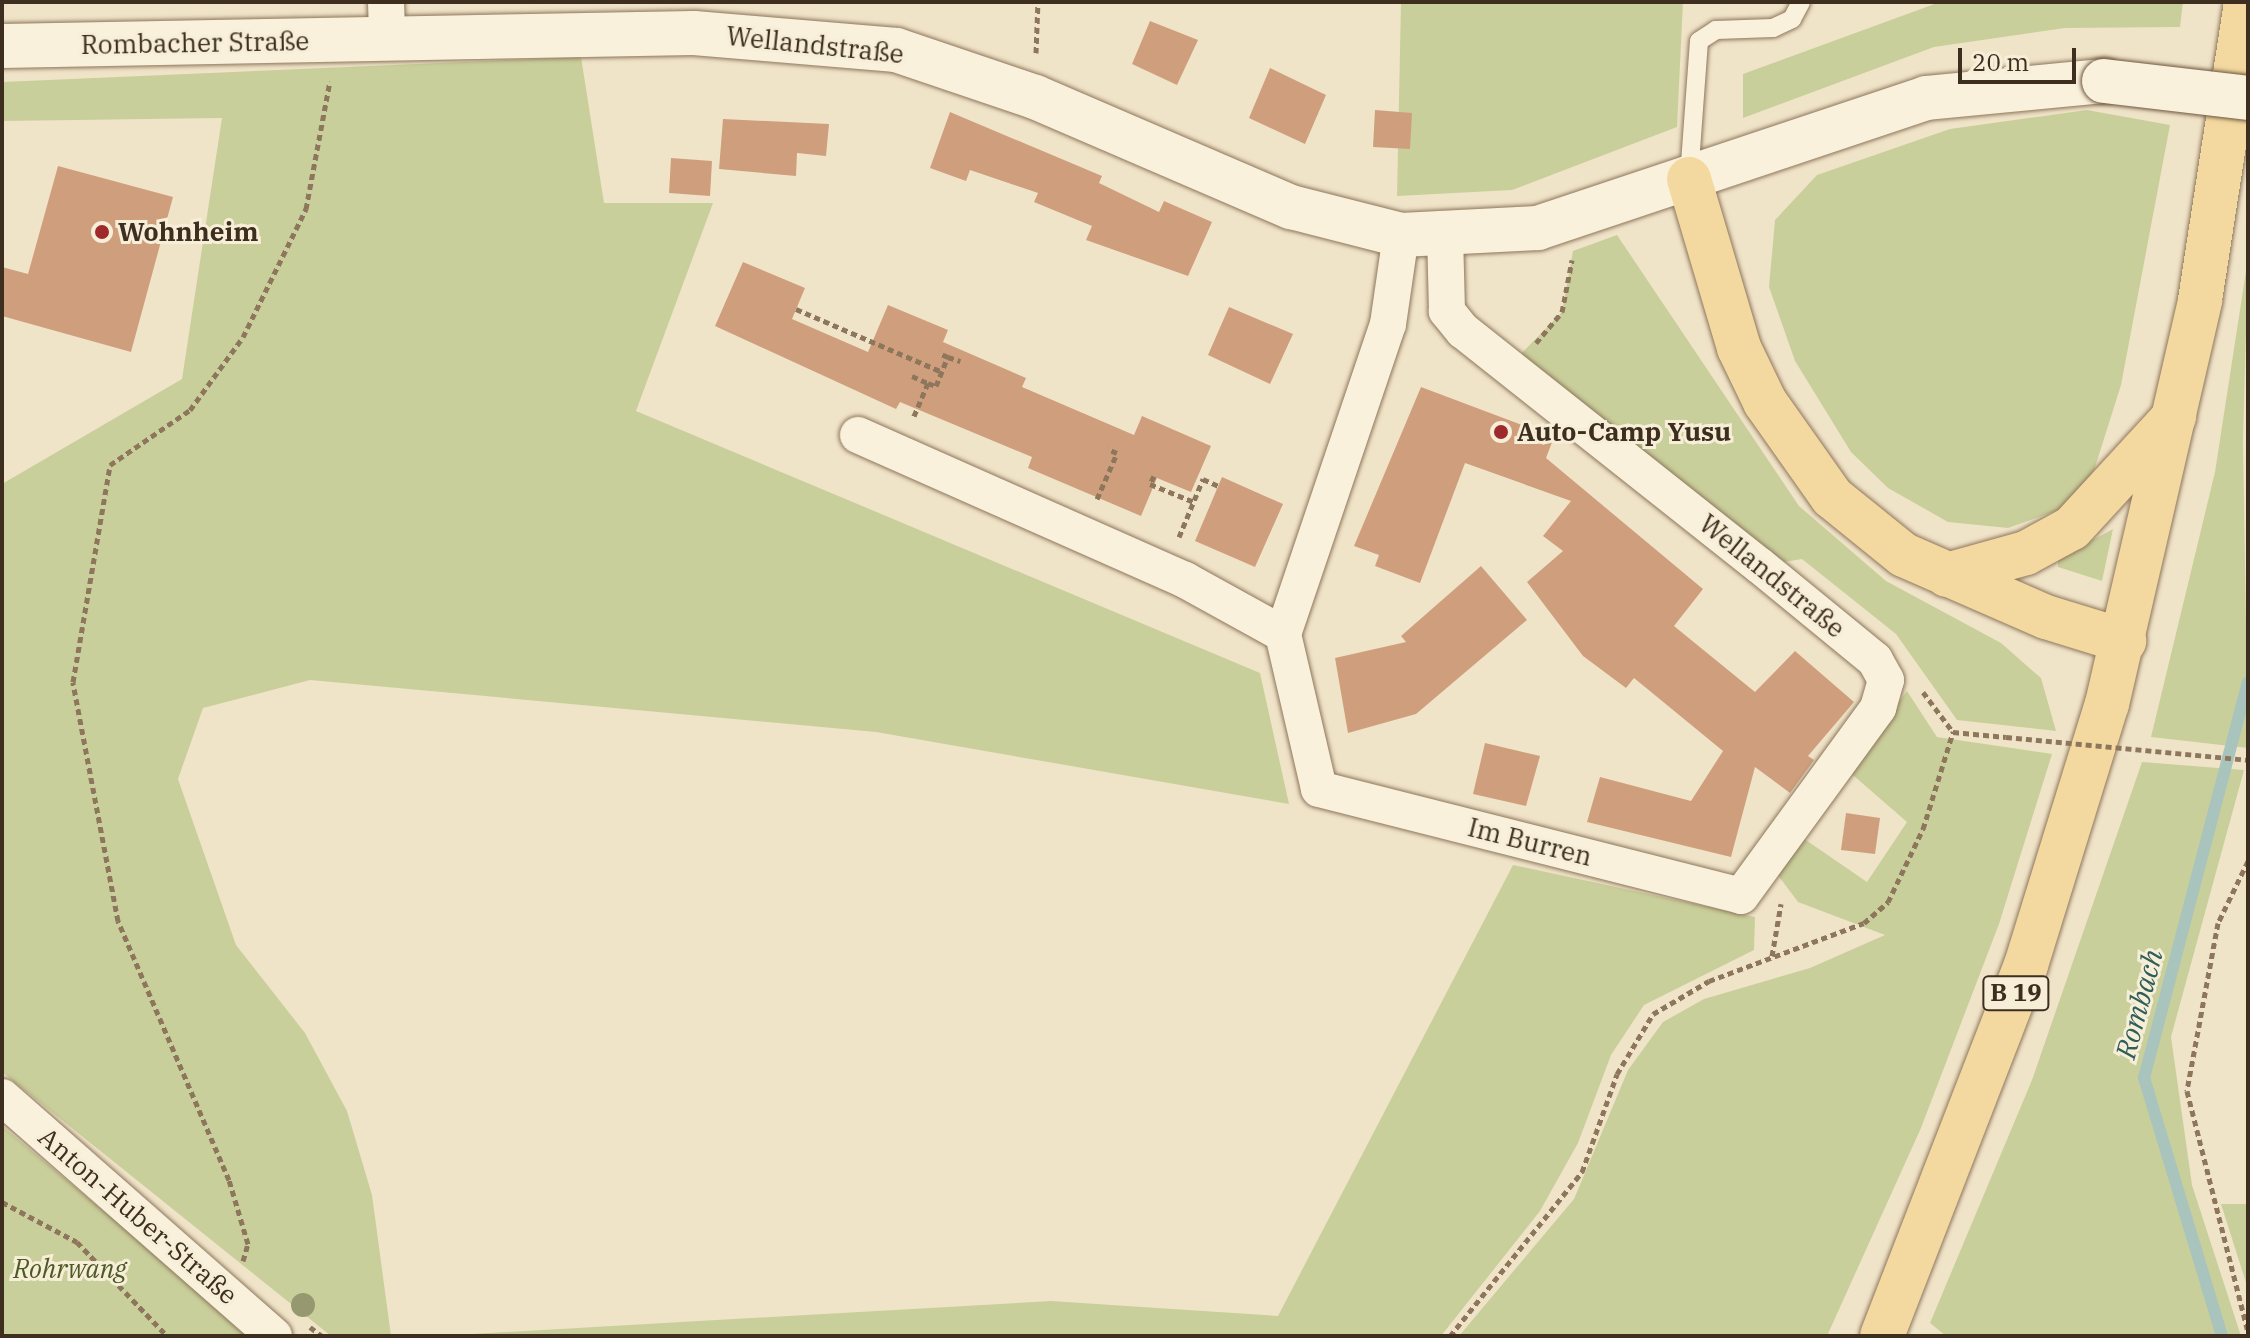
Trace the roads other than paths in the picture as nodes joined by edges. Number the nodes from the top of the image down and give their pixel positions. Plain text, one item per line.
1 (1801, 2) edge
2 (2246, 2) edge
3 (387, 21) edge
4 (2, 46) edge
5 (2248, 98) edge
6 (1689, 179) junction
7 (1445, 233) junction
8 (1401, 235) junction
9 (1392, 310) junction
10 (1447, 311) junction
11 (2178, 412) junction
12 (858, 435) dead end
13 (1947, 575) junction
14 (1283, 634) junction
15 (2124, 641) junction
16 (1741, 896) joint
17 (2, 1097) edge
18 (274, 1336) edge
19 (1882, 1336) edge

1 - 6 lane
2 - 11 main road, B 19
3 - 4 main road, Rombacher Straße
3 - 8 main road, Wellandstraße
5 - 6 main road, Wellandstraße, bridge
6 - 7 main road, Wellandstraße
6 - 13 main road
7 - 8 main road, Wellandstraße
7 - 10 street
8 - 9 street
9 - 10 street
9 - 14 street
10 - 16 street, Wellandstraße
11 - 13 main road
11 - 15 main road, B 19
12 - 14 street
13 - 15 main road
14 - 16 street, Im Burren
15 - 19 main road, B 19
17 - 18 street, Anton-Huber-Straße

